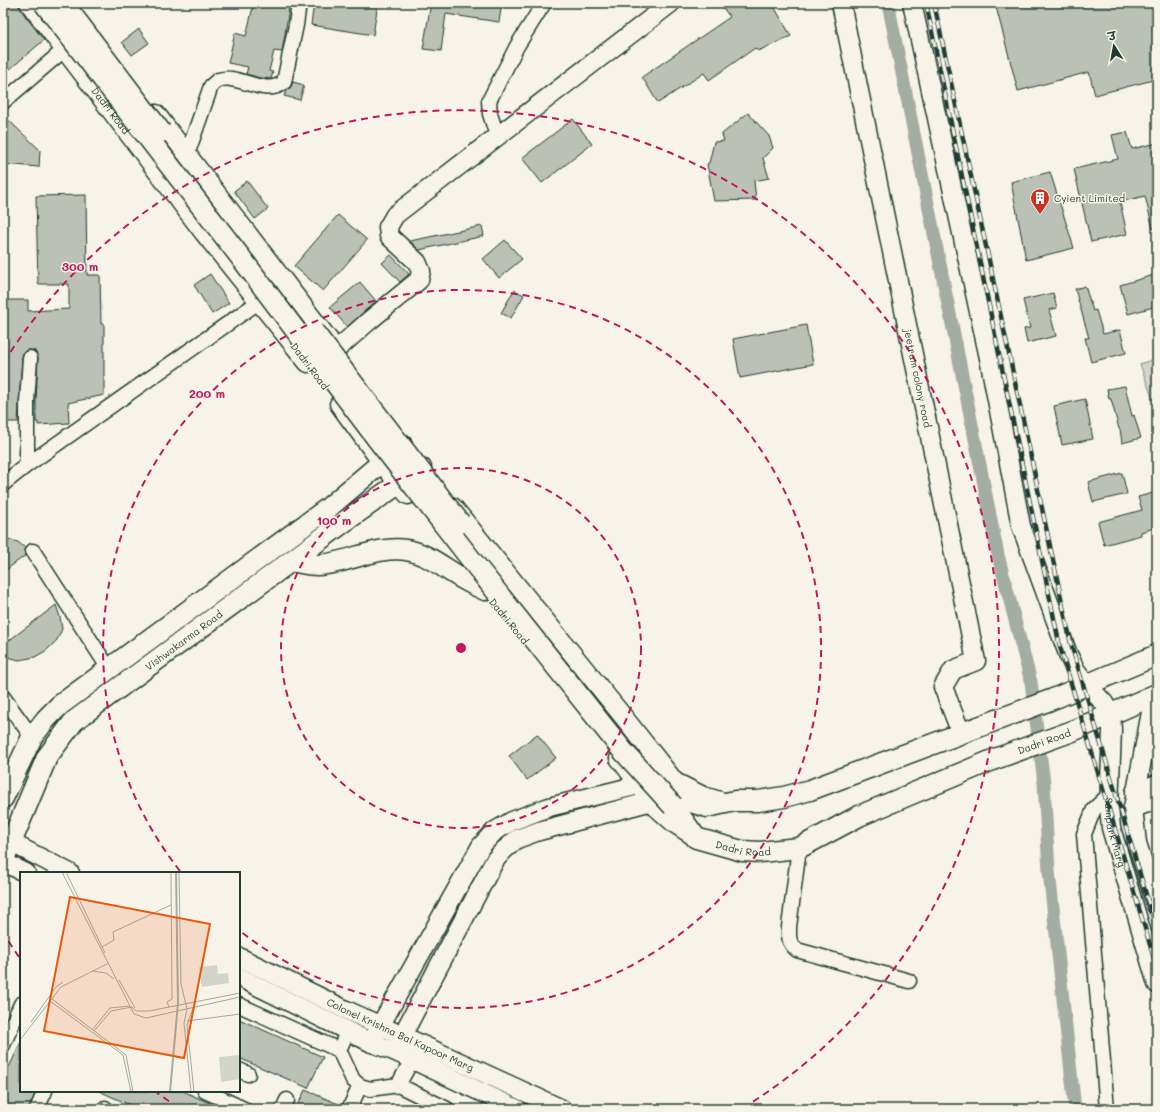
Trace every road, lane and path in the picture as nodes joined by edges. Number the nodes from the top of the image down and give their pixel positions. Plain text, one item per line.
1 (29, 3) edge
2 (44, 3) edge
3 (63, 3) edge
4 (74, 3) edge
5 (299, 3) edge
6 (544, 3) edge
7 (671, 3) edge
8 (840, 3) edge
9 (912, 3) edge
10 (65, 49) junction
11 (3, 102) edge
12 (497, 136) junction
13 (187, 155) junction
14 (284, 282) junction
15 (260, 302) junction
16 (336, 350) junction
17 (30, 358) dead end
18 (404, 443) junction
19 (382, 463) junction
20 (27, 465) junction
21 (422, 468) junction
22 (3, 484) edge
23 (400, 484) junction
24 (33, 551) dead end
25 (291, 561) junction
26 (485, 590) junction
27 (1157, 655) edge
28 (109, 669) junction
29 (1087, 685) junction
30 (1155, 695) edge
31 (3, 697) edge
32 (1111, 715) junction
33 (961, 733) junction
34 (32, 737) junction
35 (662, 766) junction
36 (1157, 784) edge
37 (639, 785) junction
38 (1110, 794) junction
39 (675, 795) junction
40 (3, 798) edge
41 (1134, 800) junction
42 (1157, 800) edge
43 (652, 801) junction
44 (696, 838) junction
45 (12, 842) junction
46 (800, 848) junction
47 (13, 866) edge
48 (68, 872) edge
49 (1157, 907) edge
50 (240, 957) edge
51 (240, 978) edge
52 (909, 981) dead end
53 (1157, 984) edge
54 (240, 1005) edge
55 (20, 1006) edge
56 (380, 1026) junction
57 (348, 1030) junction
58 (372, 1043) junction
59 (398, 1043) junction
60 (3, 1045) edge
61 (339, 1050) junction
62 (412, 1060) junction
63 (398, 1084) junction
64 (360, 1086) junction
65 (45, 1092) edge
66 (207, 1092) edge
67 (37, 1109) edge
68 (244, 1109) edge
69 (349, 1109) edge
70 (447, 1109) edge
71 (517, 1109) edge
72 (562, 1109) edge
73 (1107, 1109) edge

1 - 10 street, Dadri Road
2 - 39 main road, bridge
3 - 39 main road, bridge
4 - 13 street
5 - 13 street
6 - 12 street
7 - 12 street
8 - 33 street, jeetram colony road
9 - 29 street
10 - 11 street
10 - 15 street, Dadri Road
12 - 16 street
13 - 14 street
14 - 15 street
14 - 16 street
15 - 19 street, Dadri Road
15 - 20 street
16 - 18 street
17 - 20 street
18 - 19 main road, Vishwakarma Road
18 - 21 street
19 - 23 street, Dadri Road
19 - 28 main road, Vishwakarma Road
20 - 22 street
21 - 23 main road, Vishwakarma Road
21 - 35 street
23 - 25 main road, Vishwakarma Road
23 - 26 street, Dadri Road
24 - 28 street
25 - 26 main road
25 - 45 main road, Vishwakarma Road
26 - 37 street, Dadri Road
27 - 29 main road
28 - 34 main road, Vishwakarma Road
29 - 32 street
29 - 33 main road
30 - 32 main road, Dadri Road
30 - 41 street, Sampark Marg
31 - 34 street
32 - 38 street, Sampark Marg
32 - 46 main road, Dadri Road
33 - 39 main road
34 - 40 main road, Vishwakarma Road
35 - 37 street
35 - 39 street
36 - 41 street
37 - 43 street, Dadri Road
37 - 56 street
38 - 53 street, Sampark Marg
38 - 73 street
39 - 43 street
39 - 44 main road
41 - 42 street
41 - 49 street, Sampark Marg
43 - 44 street, Dadri Road
43 - 59 street
44 - 46 main road, Dadri Road
45 - 47 main road, Vishwakarma Road
45 - 48 street
46 - 52 street
50 - 56 street, Colonel Krishna Bal Kapoor Marg
51 - 57 street, Colonel Krishna Bal Kapoor Marg
54 - 61 street
55 - 60 street
56 - 58 street
56 - 59 street, Colonel Krishna Bal Kapoor Marg
57 - 58 street, Colonel Krishna Bal Kapoor Marg
57 - 61 street
58 - 59 street, Colonel Krishna Bal Kapoor Marg
59 - 62 street, Colonel Krishna Bal Kapoor Marg
59 - 72 street, Colonel Krishna Bal Kapoor Marg
61 - 64 street
62 - 63 street
62 - 71 street, Colonel Krishna Bal Kapoor Marg
63 - 64 street
63 - 70 street
64 - 69 street
65 - 67 street
66 - 68 street

